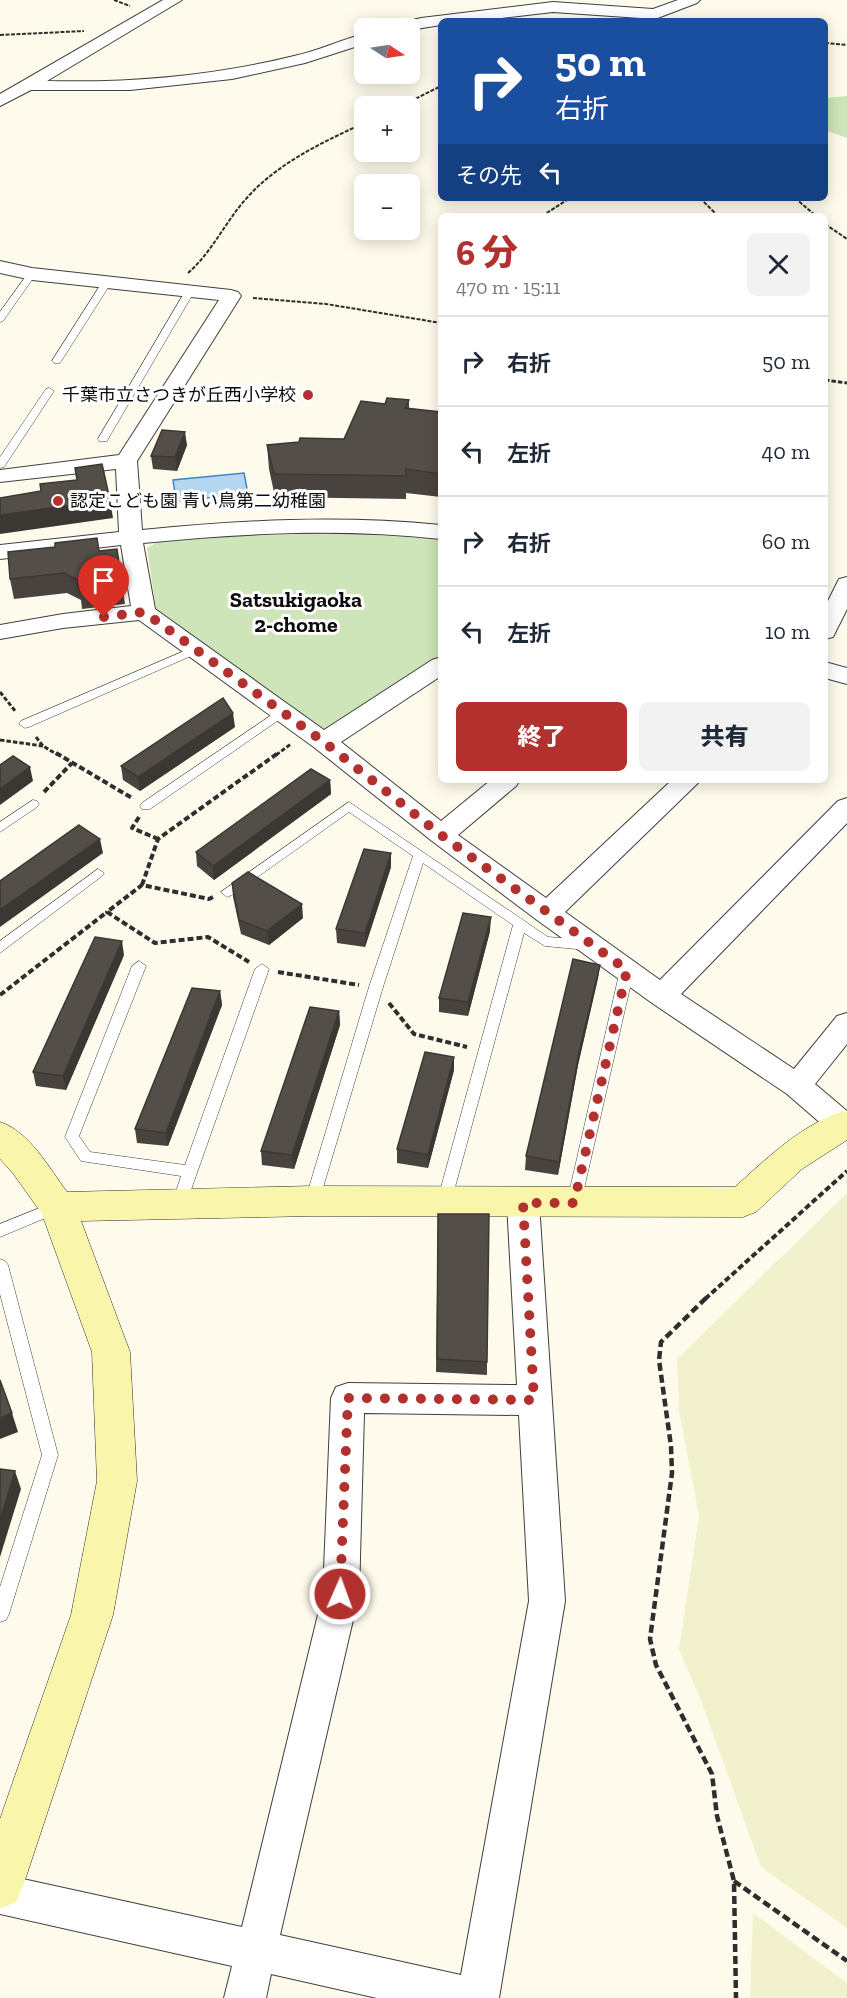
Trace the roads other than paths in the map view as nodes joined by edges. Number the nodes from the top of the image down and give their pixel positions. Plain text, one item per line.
1 (174, 0) edge
2 (692, 0) edge
3 (462, 18) edge
4 (438, 21) edge
5 (420, 24) edge
6 (354, 42) edge
7 (28, 85) junction
8 (0, 101) edge
9 (0, 267) edge
10 (32, 274) junction
11 (106, 283) junction
12 (189, 292) junction
13 (0, 319) edge
14 (57, 361) dead end
15 (49, 391) dead end
16 (103, 439) dead end
17 (126, 461) junction
18 (0, 465) edge
19 (0, 476) edge
20 (438, 532) edge
21 (131, 538) junction
22 (0, 552) edge
23 (828, 579) edge
24 (847, 583) edge
25 (144, 612) junction
26 (828, 625) edge
27 (0, 632) edge
28 (196, 650) junction
29 (438, 667) edge
30 (828, 671) edge
31 (847, 676) edge
32 (282, 712) junction
33 (25, 724) road end
34 (317, 737) junction
35 (503, 783) edge
36 (685, 783) edge
37 (33, 804) road end
38 (146, 806) road end
39 (847, 807) edge
40 (0, 828) edge
41 (441, 835) junction
42 (420, 855) junction
43 (98, 873) dead end
44 (227, 892) dead end
45 (547, 913) junction
46 (520, 924) junction
47 (592, 945) junction
48 (0, 948) edge
49 (139, 966) dead end
50 (262, 969) dead end
51 (627, 970) junction
52 (662, 996) junction
53 (847, 1024) edge
54 (798, 1086) junction
55 (845, 1124) edge
56 (0, 1136) edge
57 (185, 1188) junction
58 (312, 1202) junction
59 (444, 1202) junction
60 (523, 1203) junction
61 (574, 1203) junction
62 (57, 1207) junction
63 (0, 1231) edge
64 (0, 1265) edge
65 (534, 1400) junction
66 (0, 1614) edge
67 (0, 1886) edge
68 (0, 1894) edge
69 (256, 1951) junction
70 (245, 1998) edge
71 (471, 1998) edge
72 (478, 1998) edge

1 - 7 street
2 - 3 street
4 - 5 street
6 - 7 street
7 - 8 street
9 - 10 street
10 - 11 street
10 - 13 lane
11 - 12 street
11 - 14 lane
12 - 16 lane
12 - 17 street
15 - 18 lane
17 - 19 street
17 - 21 street
20 - 21 street
21 - 22 street
21 - 25 street
23 - 24 street
24 - 26 street
25 - 27 street
25 - 28 street
28 - 32 street
28 - 33 lane
29 - 34 street
30 - 31 street
32 - 34 street
32 - 38 lane
34 - 41 street
35 - 41 street
36 - 45 street
37 - 40 lane
39 - 52 street
41 - 45 street
42 - 44 lane
42 - 46 lane
42 - 58 lane
43 - 48 lane
45 - 47 street
46 - 47 lane
46 - 59 lane
47 - 51 street
49 - 57 lane
50 - 57 lane
51 - 52 street
51 - 61 lane
52 - 54 street
53 - 54 street
54 - 55 street
55 - 61 street
56 - 62 street
57 - 58 street
57 - 62 street
58 - 59 street
59 - 60 street
60 - 61 street
60 - 65 street
62 - 63 lane
62 - 67 street
64 - 66 lane
65 - 69 street
65 - 72 street
68 - 69 street
69 - 70 street
69 - 71 street

